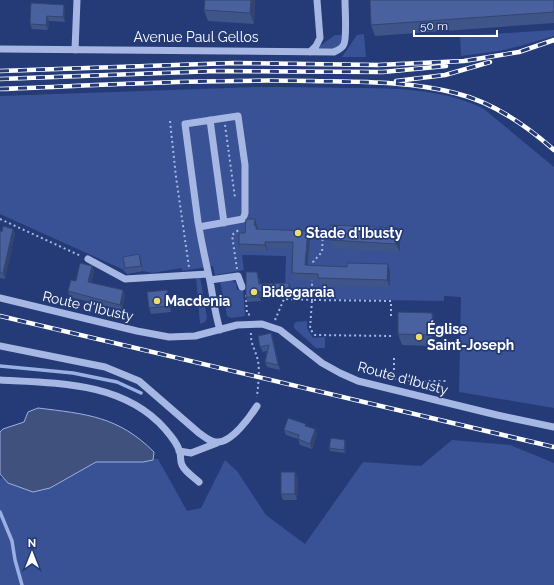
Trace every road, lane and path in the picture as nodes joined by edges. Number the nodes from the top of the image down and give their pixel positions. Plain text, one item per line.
1 (77, 0) edge
2 (317, 0) edge
3 (345, 0) edge
4 (0, 49) edge
5 (75, 50) junction
6 (310, 52) junction
7 (224, 118) junction
8 (210, 120) junction
9 (170, 121) dead end
10 (231, 168) junction
11 (217, 170) junction
12 (235, 198) dead end
13 (0, 219) edge
14 (224, 223) junction
15 (199, 227) junction
16 (241, 229) dead end
17 (301, 231) edge
18 (88, 259) joint
19 (312, 270) edge
20 (191, 275) junction
21 (238, 276) junction
22 (209, 277) junction
23 (312, 278) edge
24 (242, 287) joint
25 (0, 298) edge
26 (312, 300) junction
27 (254, 315) dead end
28 (391, 316) dead end
29 (269, 317) dead end
30 (276, 318) junction
31 (254, 324) junction
32 (272, 327) junction
33 (220, 330) junction
34 (391, 336) dead end
35 (0, 346) edge
36 (394, 358) dead end
37 (0, 380) edge
38 (446, 381) dead end
39 (257, 406) joint
40 (554, 427) edge
41 (217, 442) junction
42 (180, 451) junction
43 (199, 482) dead end

1 - 5 street
2 - 6 street
3 - 6 street, Avenue Paul Gellos
4 - 5 street, Avenue Paul Gellos
5 - 6 street, Avenue Paul Gellos
7 - 8 street
7 - 10 path
7 - 14 street
8 - 11 street
8 - 15 street
9 - 20 path
10 - 11 path
10 - 12 path
11 - 14 street
13 - 18 path
14 - 15 street
15 - 22 street
16 - 21 path
17 - 19 path
18 - 20 street
20 - 22 street
21 - 22 street
21 - 24 street
22 - 33 street
23 - 26 path
24 - 27 path
25 - 33 street, Route d'Ibusty
26 - 28 path
26 - 30 path
26 - 34 path
29 - 30 path
30 - 32 path
31 - 32 street, Route d'Ibusty
31 - 33 street, Route d'Ibusty
31 - 39 path
32 - 40 street, Route d'Ibusty
35 - 41 street
36 - 38 path
37 - 42 street
39 - 41 street
41 - 42 street
42 - 43 street

